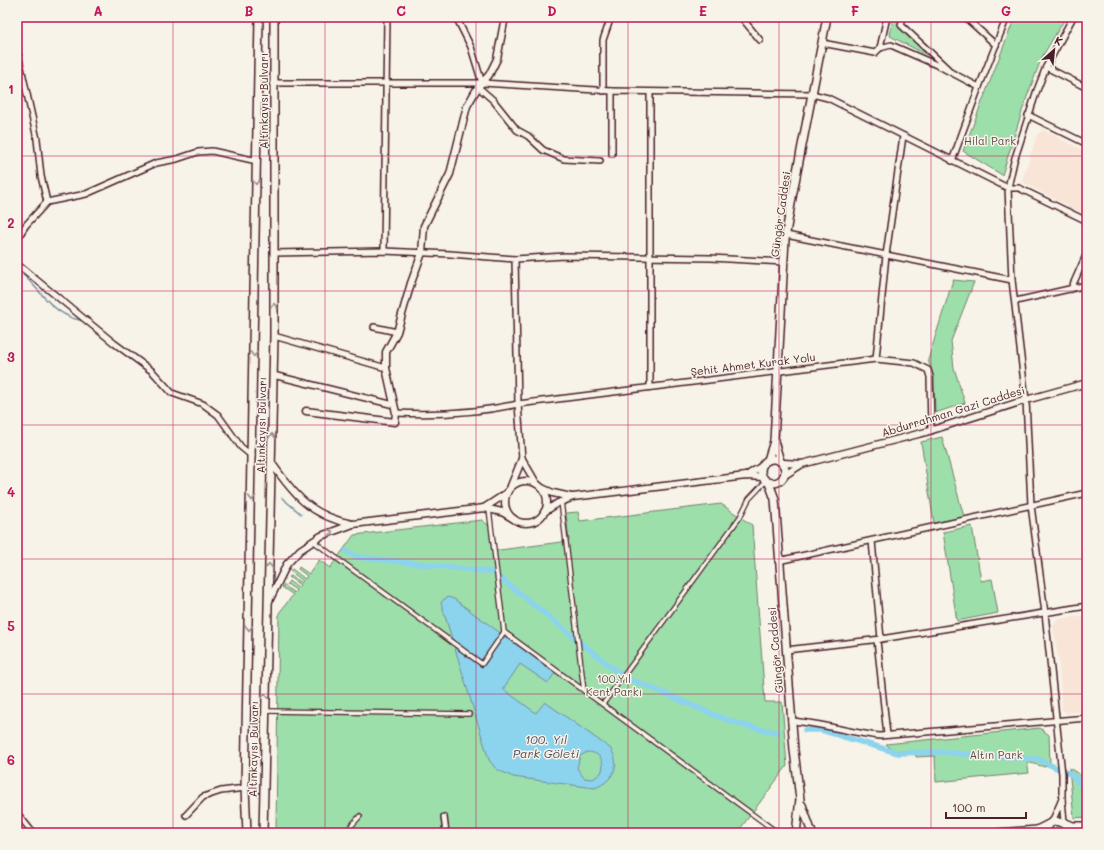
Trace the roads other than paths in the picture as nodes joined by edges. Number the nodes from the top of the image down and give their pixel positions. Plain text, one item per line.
1 (260, 17) edge
2 (271, 17) edge
3 (274, 17) edge
4 (388, 17) edge
5 (456, 17) edge
6 (505, 17) edge
7 (611, 17) edge
8 (742, 17) edge
9 (827, 17) edge
10 (887, 17) edge
11 (903, 17) edge
12 (965, 17) edge
13 (1007, 17) edge
14 (1073, 17) edge
15 (760, 40) dead end
16 (822, 43) junction
17 (996, 45) junction
18 (880, 48) junction
19 (17, 49) edge
20 (273, 66) junction
21 (1046, 67) junction
22 (954, 74) junction
23 (273, 83) junction
24 (385, 84) junction
25 (480, 85) junction
26 (979, 88) junction
27 (1087, 88) edge
28 (602, 91) junction
29 (612, 91) junction
30 (650, 92) junction
31 (812, 94) junction
32 (1028, 115) junction
33 (903, 136) junction
34 (1087, 144) edge
35 (612, 154) dead end
36 (257, 161) junction
37 (600, 161) dead end
38 (952, 161) junction
39 (1008, 188) junction
40 (47, 202) junction
41 (1087, 221) edge
42 (786, 235) junction
43 (17, 239) edge
44 (384, 251) junction
45 (274, 253) junction
46 (422, 253) junction
47 (1087, 253) edge
48 (886, 255) junction
49 (651, 257) junction
50 (515, 259) junction
51 (784, 262) junction
52 (17, 264) edge
53 (1012, 280) junction
54 (1087, 285) edge
55 (1071, 289) junction
56 (1016, 301) junction
57 (374, 327) dead end
58 (397, 332) junction
59 (274, 336) junction
60 (876, 359) junction
61 (386, 368) junction
62 (777, 372) junction
63 (273, 375) junction
64 (1087, 383) edge
65 (650, 387) junction
66 (1026, 400) junction
67 (518, 404) junction
68 (394, 405) junction
69 (306, 411) dead end
70 (396, 413) junction
71 (931, 431) junction
72 (774, 441) junction
73 (252, 457) junction
74 (522, 459) junction
75 (768, 460) junction
76 (271, 462) junction
77 (781, 462) junction
78 (802, 464) junction
79 (762, 466) junction
80 (785, 475) junction
81 (746, 476) junction
82 (766, 480) junction
83 (780, 481) junction
84 (539, 486) junction
85 (511, 487) junction
86 (507, 493) junction
87 (1087, 493) edge
88 (573, 498) junction
89 (775, 499) junction
90 (561, 501) junction
91 (1031, 505) junction
92 (486, 509) junction
93 (544, 512) junction
94 (514, 519) junction
95 (353, 524) junction
96 (312, 541) junction
97 (872, 541) junction
98 (778, 561) junction
99 (269, 601) junction
100 (1087, 606) edge
101 (1045, 613) junction
102 (504, 632) junction
103 (879, 640) junction
104 (786, 650) junction
105 (584, 691) junction
106 (603, 704) junction
107 (264, 711) junction
108 (470, 714) dead end
109 (1087, 718) edge
110 (792, 721) junction
111 (1056, 722) junction
112 (886, 735) junction
113 (246, 788) junction
114 (800, 799) junction
115 (1062, 799) junction
116 (17, 813) edge
117 (186, 814) dead end
118 (360, 816) dead end
119 (444, 817) dead end
120 (263, 818) junction
121 (1064, 822) junction
122 (1051, 823) junction
123 (1087, 826) edge
124 (33, 833) edge
125 (247, 833) edge
126 (263, 833) edge
127 (268, 833) edge
128 (345, 833) edge
129 (446, 833) edge
130 (778, 833) edge
131 (796, 833) edge
132 (812, 833) edge
133 (998, 833) edge
134 (1046, 833) edge
135 (1070, 833) edge

1 - 36 main road, Altınkayısı Bulvarı
2 - 20 main road
3 - 20 main road, Altınkayısı Bulvarı
4 - 24 street
5 - 25 street
6 - 25 street
7 - 28 street
8 - 15 street
9 - 16 main road, Güngör Caddesi
10 - 18 street
11 - 22 street
12 - 17 street
13 - 17 street
14 - 21 street
16 - 18 street
16 - 31 main road, Güngör Caddesi
17 - 26 street
18 - 22 street
19 - 40 street
20 - 23 main road, Altınkayısı Bulvarı
21 - 27 street
21 - 32 street
22 - 26 street
23 - 24 street
23 - 45 main road, Altınkayısı Bulvarı
24 - 25 street
24 - 44 street
25 - 28 street
25 - 37 street
25 - 46 street
26 - 38 street
28 - 29 street
29 - 30 street
29 - 35 street
30 - 31 street
30 - 49 street
31 - 33 street
31 - 42 main road, Güngör Caddesi
32 - 34 street
32 - 39 street
33 - 38 street
33 - 48 street
36 - 40 street
36 -> 73 main road, Altınkayısı Bulvarı
38 - 39 street
39 - 41 street
39 - 53 street
40 - 43 street
42 - 48 street
42 - 51 main road, Güngör Caddesi
44 - 45 street
44 - 46 street
59 -> 45 main road, Altınkayısı Bulvarı
46 - 50 street
46 - 58 street
47 - 55 street
48 - 53 street
48 - 60 street
49 - 50 street
49 - 51 street
49 - 65 street
50 - 67 street
51 - 62 main road, Güngör Caddesi
52 - 73 street
53 - 56 street
54 - 55 street
55 - 56 street
56 - 66 street
57 - 58 street
58 - 61 street
59 - 61 street
59 - 63 main road, Altınkayısı Bulvarı
60 - 62 street, Şehit Ahmet Kurak Yolu
60 - 71 street, Şehit Ahmet Kurak Yolu
61 - 68 street
62 - 65 street, Şehit Ahmet Kurak Yolu
62 - 72 main road, Güngör Caddesi
63 - 68 street
76 -> 63 main road, Altınkayısı Bulvarı
64 - 66 street, Abdurrahman Gazi Caddesi
65 - 67 street, Şehit Ahmet Kurak Yolu
66 - 71 street, Abdurrahman Gazi Caddesi
66 - 91 street
67 - 70 street, Şehit Ahmet Kurak Yolu
67 - 74 street
68 - 70 street
69 - 70 street
71 - 78 street, Abdurrahman Gazi Caddesi
72 - 75 main road, Güngör Caddesi
72 - 77 main road, Güngör Caddesi
73 -> 113 main road, Altınkayısı Bulvarı
74 - 84 street
74 - 85 street
75 - 77 main road
75 - 79 main road
76 - 95 street
99 -> 76 main road, Altınkayısı Bulvarı
77 - 78 street, Abdurrahman Gazi Caddesi
77 - 80 main road
78 - 80 street, Abdurrahman Gazi Caddesi
79 - 81 street
79 - 82 main road
80 - 83 main road
81 - 82 street
81 - 88 street
82 - 83 main road
82 - 89 main road, Güngör Caddesi
82 - 106 street
83 - 89 main road, Güngör Caddesi
84 - 85 street
84 - 88 street
84 - 93 street
85 - 86 street
86 - 92 street
86 - 94 street
87 - 91 street
88 - 90 street
89 - 98 main road, Güngör Caddesi
90 - 93 street
90 - 105 street
91 - 97 street
91 - 101 street
92 - 94 street
92 - 95 street
92 - 102 street
93 - 94 street
96 -> 95 street
96 - 99 street
96 - 102 street
97 - 98 street
97 - 103 street
98 - 104 main road, Güngör Caddesi
107 -> 99 main road, Altınkayısı Bulvarı
100 - 101 street
101 - 103 street
101 - 111 street
102 - 105 street
103 - 104 street
103 - 112 street
104 - 110 main road, Güngör Caddesi
105 - 106 street
106 - 130 street
107 - 108 street
107 - 120 main road, Altınkayısı Bulvarı
109 - 111 street
110 - 112 street
110 - 114 main road, Güngör Caddesi
111 - 112 street
111 - 115 street
113 - 117 street
113 - 125 main road, Altınkayısı Bulvarı
114 - 131 main road
114 - 132 main road
115 - 121 street
115 - 122 street
116 - 124 street
118 - 128 street
119 - 129 street
120 - 126 main road, Altınkayısı Bulvarı
120 - 127 main road
121 - 122 main road
121 - 123 main road
121 - 135 main road
122 - 133 main road
122 - 134 main road

